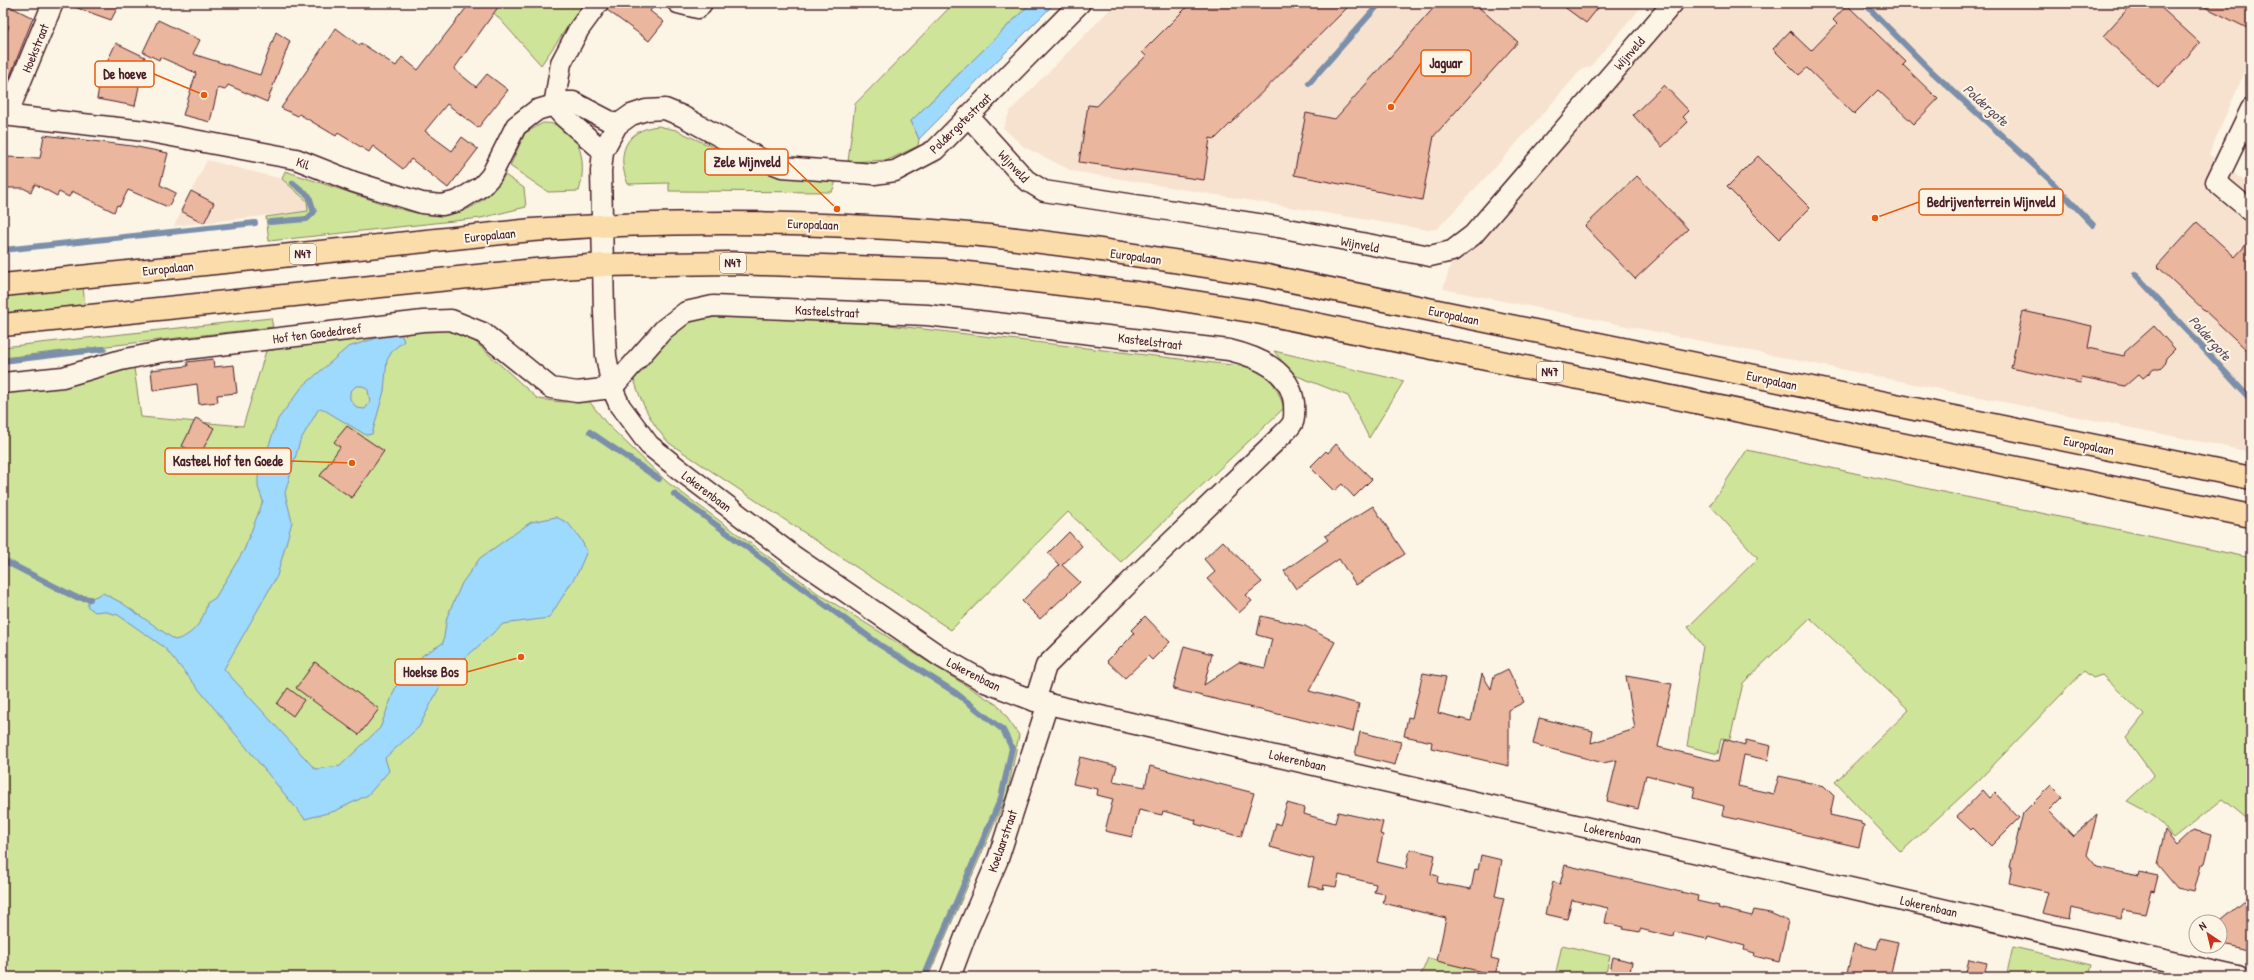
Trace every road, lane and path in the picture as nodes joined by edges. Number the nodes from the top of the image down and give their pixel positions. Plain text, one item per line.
1 (53, 3) edge
2 (598, 3) edge
3 (678, 3) edge
4 (702, 3) edge
5 (1080, 3) edge
6 (1673, 3) edge
7 (554, 106) junction
8 (2251, 109) edge
9 (5, 115) edge
10 (969, 117) junction
11 (617, 125) junction
12 (603, 151) junction
13 (2251, 210) edge
14 (603, 226) junction
15 (603, 265) junction
16 (3, 285) edge
17 (3, 325) edge
18 (3, 383) edge
19 (612, 388) junction
20 (2251, 478) edge
21 (2251, 516) edge
22 (1042, 702) junction
23 (950, 977) edge
24 (2238, 977) edge

1 - 9 street, Hoekstraat
2 - 7 street
3 - 4 street
5 - 10 street, Poldergotestraat
6 - 10 street, Wijnveld
7 - 9 street, Kil
7 - 11 street, Kil
7 - 12 street
8 - 13 street
10 - 11 street, Poldergotestraat
11 - 12 street, Poldergotestraat
12 - 14 street, Poldergotestraat
14 - 15 street, Lokerenbaan
14 - 16 highway, Europalaan / N47
14 - 20 highway, Europalaan / N47
15 - 17 highway, N47
15 - 19 street, Lokerenbaan
15 - 21 highway, N47
18 - 19 street, Hof ten Goededreef
19 - 22 street, Lokerenbaan
19 - 22 street, Kasteelstraat
22 - 23 street, Koelaarstraat
22 - 24 street, Lokerenbaan

